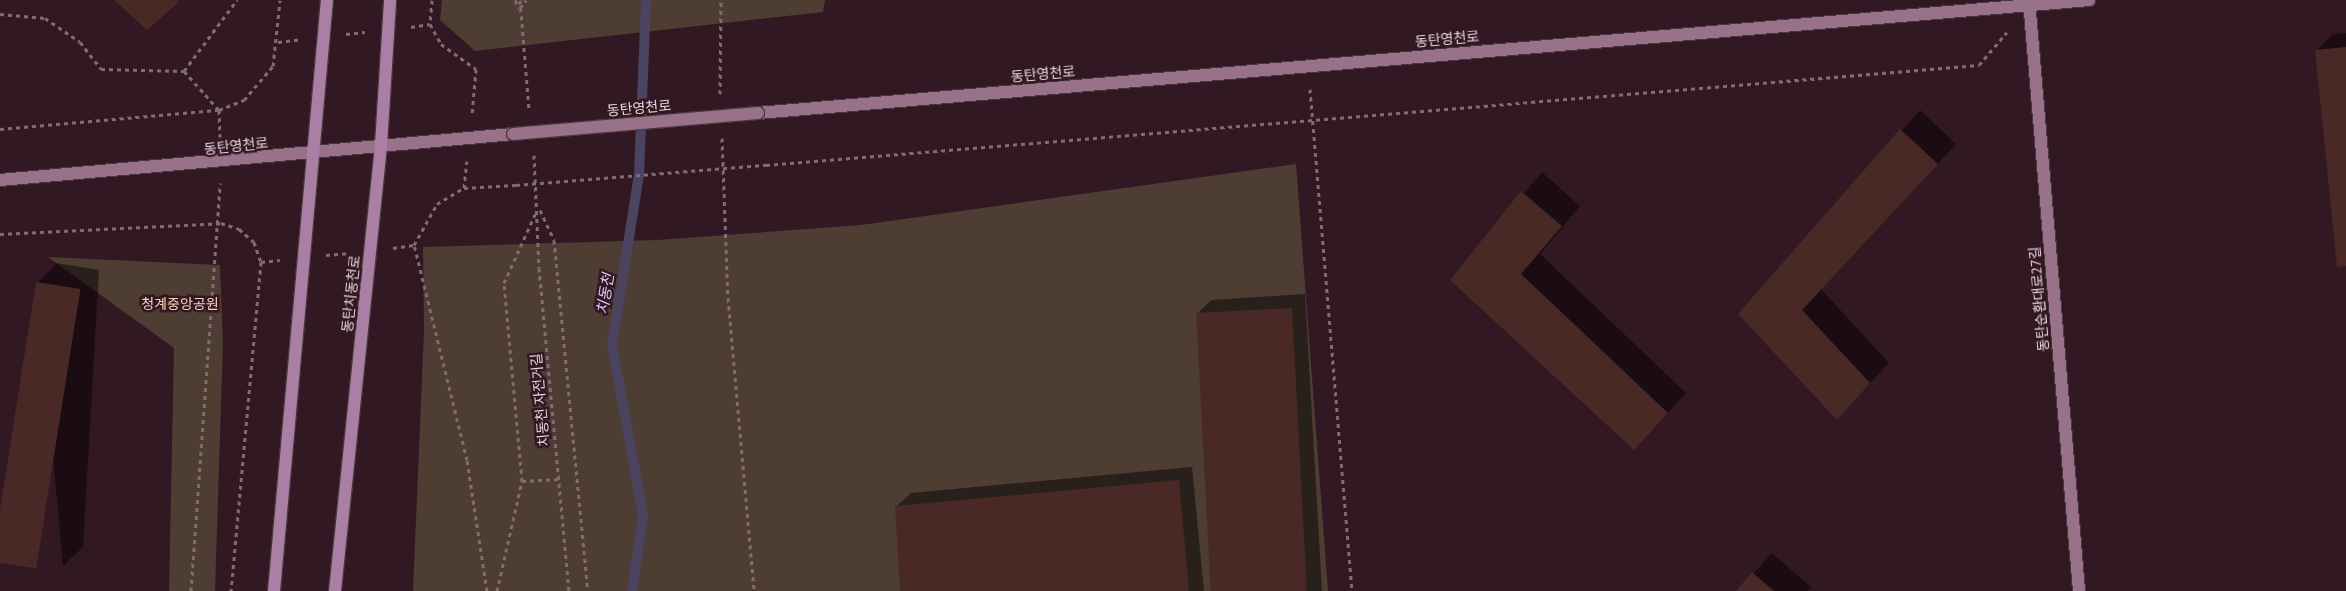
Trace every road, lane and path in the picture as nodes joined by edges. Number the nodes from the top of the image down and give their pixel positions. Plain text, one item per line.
1 (237, 0) edge
2 (280, 0) edge
3 (327, 0) edge
4 (390, 0) edge
5 (432, 0) edge
6 (515, 0) edge
7 (520, 0) edge
8 (526, 0) edge
9 (720, 0) edge
10 (2089, 0) edge
11 (2029, 3) edge
12 (520, 9) junction
13 (0, 14) edge
14 (430, 24) junction
15 (388, 29) junction
16 (325, 36) junction
17 (278, 42) junction
18 (1979, 64) dead end
19 (1308, 66) junction
20 (476, 69) dead end
21 (184, 71) junction
22 (721, 103) dead end
23 (219, 110) junction
24 (1313, 121) junction
25 (0, 129) edge
26 (722, 132) dead end
27 (381, 145) junction
28 (311, 153) junction
29 (220, 163) junction
30 (0, 180) edge
31 (539, 207) junction
32 (220, 223) junction
33 (0, 234) edge
34 (414, 245) junction
35 (371, 250) junction
36 (306, 257) junction
37 (261, 262) junction
38 (559, 479) junction
39 (522, 481) junction
40 (191, 591) edge
41 (232, 591) edge
42 (274, 591) edge
43 (335, 591) edge
44 (486, 591) edge
45 (497, 591) edge
46 (569, 591) edge
47 (588, 591) edge
48 (754, 591) edge
49 (1352, 591) edge
50 (2079, 591) edge

1 - 21 path
2 - 17 path
3 - 16 main road
4 - 15 main road, 동탄치동천로
5 - 14 path
6 - 12 path
7 - 12 path
8 - 12 path
9 - 22 path
10 - 11 street, 동탄영천로
11 - 19 street, 동탄영천로
11 - 50 street, 동탄순환대로27길
13 - 21 path
14 - 15 path
14 - 20 path
15 - 16 path
15 - 27 main road, 동탄치동천로
16 - 17 path
16 - 28 main road
17 - 23 path
18 - 24 path
19 - 24 path
19 - 27 street, 동탄영천로, bridge
21 - 23 path
23 - 25 path
24 - 34 path, bridge
24 - 49 path
26 - 48 path
27 - 28 street, 동탄영천로
27 - 35 main road, 동탄치동천로
28 - 29 street, 동탄영천로
28 - 36 main road
29 - 30 street, 동탄영천로
29 - 32 path
31 - 38 path, 치동천 자전거길
31 - 39 path
31 - 47 path
32 - 33 path
32 - 37 path
32 - 40 path
34 - 35 path
34 - 44 path
35 - 36 path
35 - 43 main road, 동탄치동천로
36 - 37 path
36 - 42 main road
37 - 41 path
38 - 39 path
38 - 46 path, 치동천 자전거길
39 - 45 path

